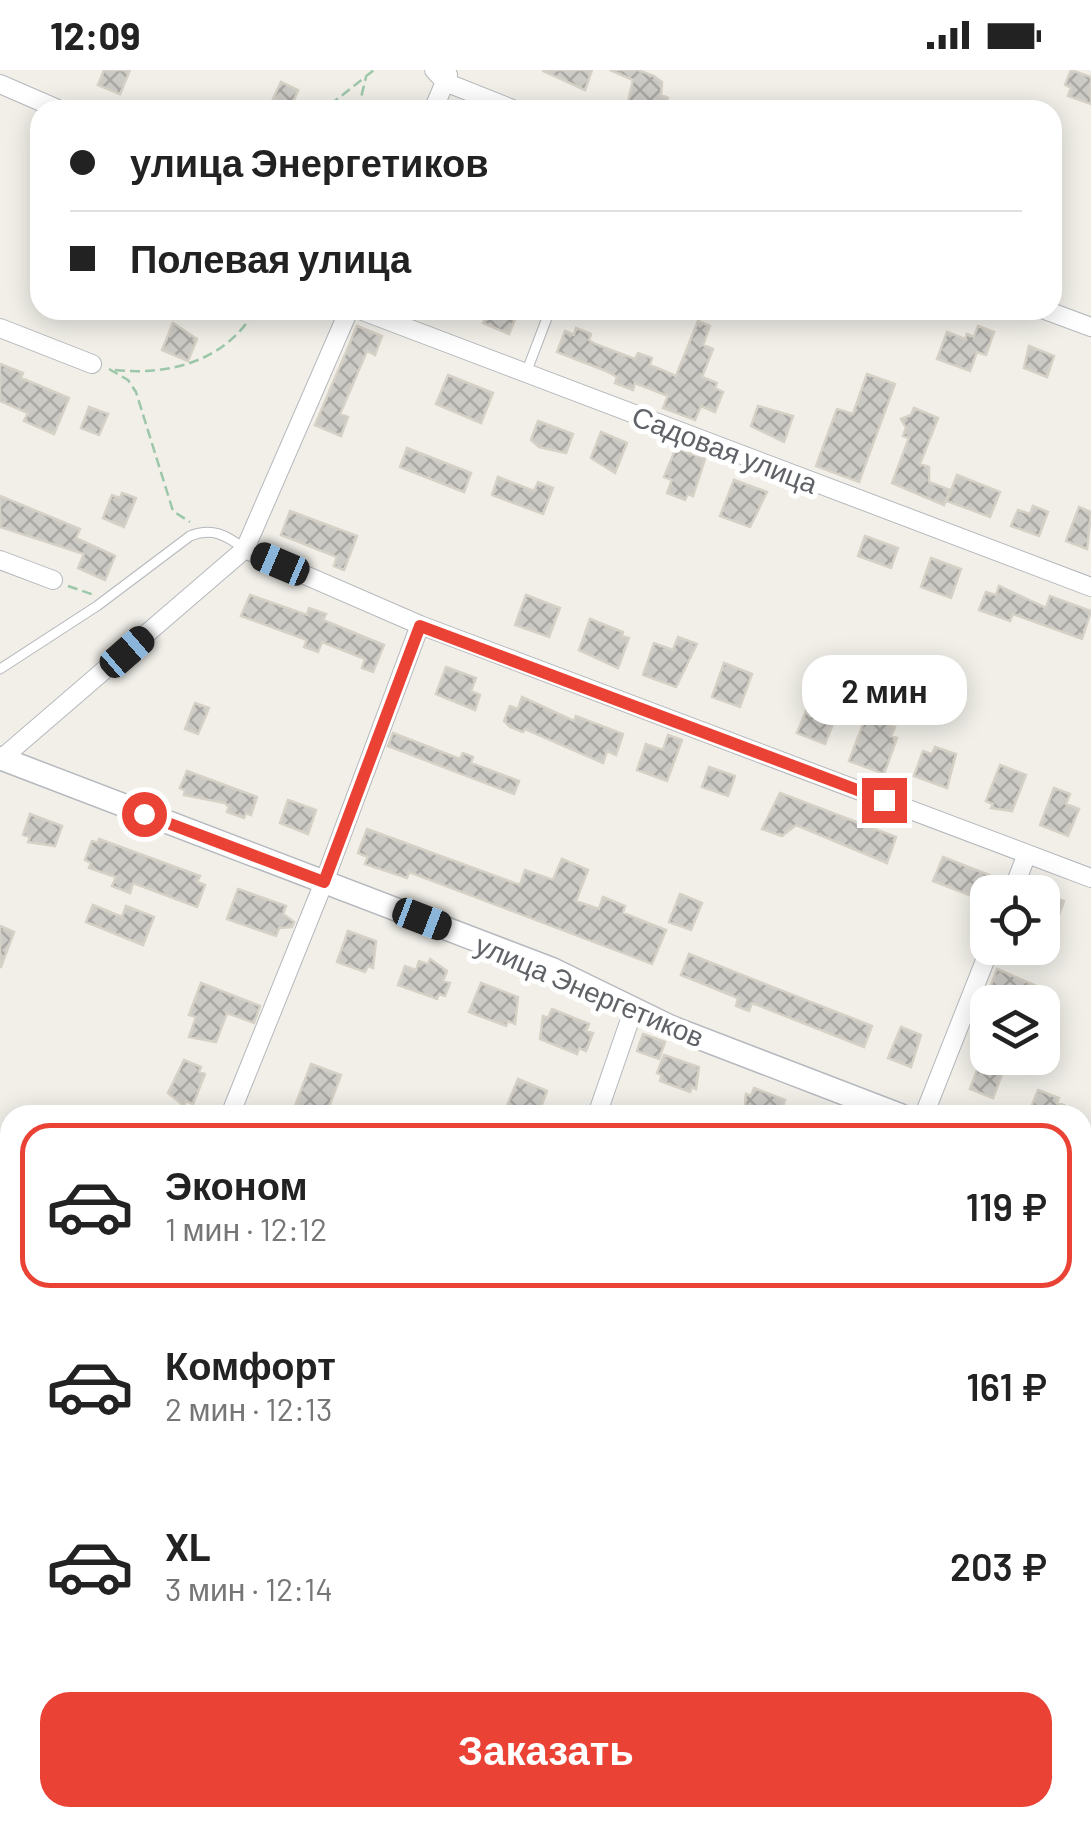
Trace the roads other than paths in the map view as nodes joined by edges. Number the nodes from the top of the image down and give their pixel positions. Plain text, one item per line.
1 (443, 74) edge
2 (0, 84) edge
3 (37, 100) edge
4 (436, 100) edge
5 (496, 100) edge
6 (1062, 316) edge
7 (345, 320) edge
8 (386, 320) edge
9 (546, 320) edge
10 (1091, 327) edge
11 (0, 328) edge
12 (92, 364) dead end
13 (526, 374) junction
14 (244, 549) junction
15 (0, 560) edge
16 (53, 580) road end
17 (1091, 588) edge
18 (420, 626) junction
19 (0, 669) edge
20 (0, 760) edge
21 (1027, 854) junction
22 (1019, 875) edge
23 (1091, 878) edge
24 (324, 882) junction
25 (983, 965) edge
26 (634, 1008) junction
27 (234, 1105) edge
28 (600, 1105) edge
29 (875, 1105) edge
30 (928, 1105) edge

1 - 4 street
1 - 5 street
2 - 3 street
6 - 10 street
7 - 14 street
8 - 13 street, Садовая улица
9 - 13 lane
11 - 12 street
13 - 17 street, Садовая улица
14 - 18 street
14 - 19 lane
14 - 20 street
15 - 16 street
18 - 21 street
18 - 24 street
20 - 24 street, улица Энергетиков
21 - 22 street
21 - 23 street
24 - 26 street, улица Энергетиков
24 - 27 street
25 - 30 street
26 - 28 street
26 - 29 street, улица Энергетиков

